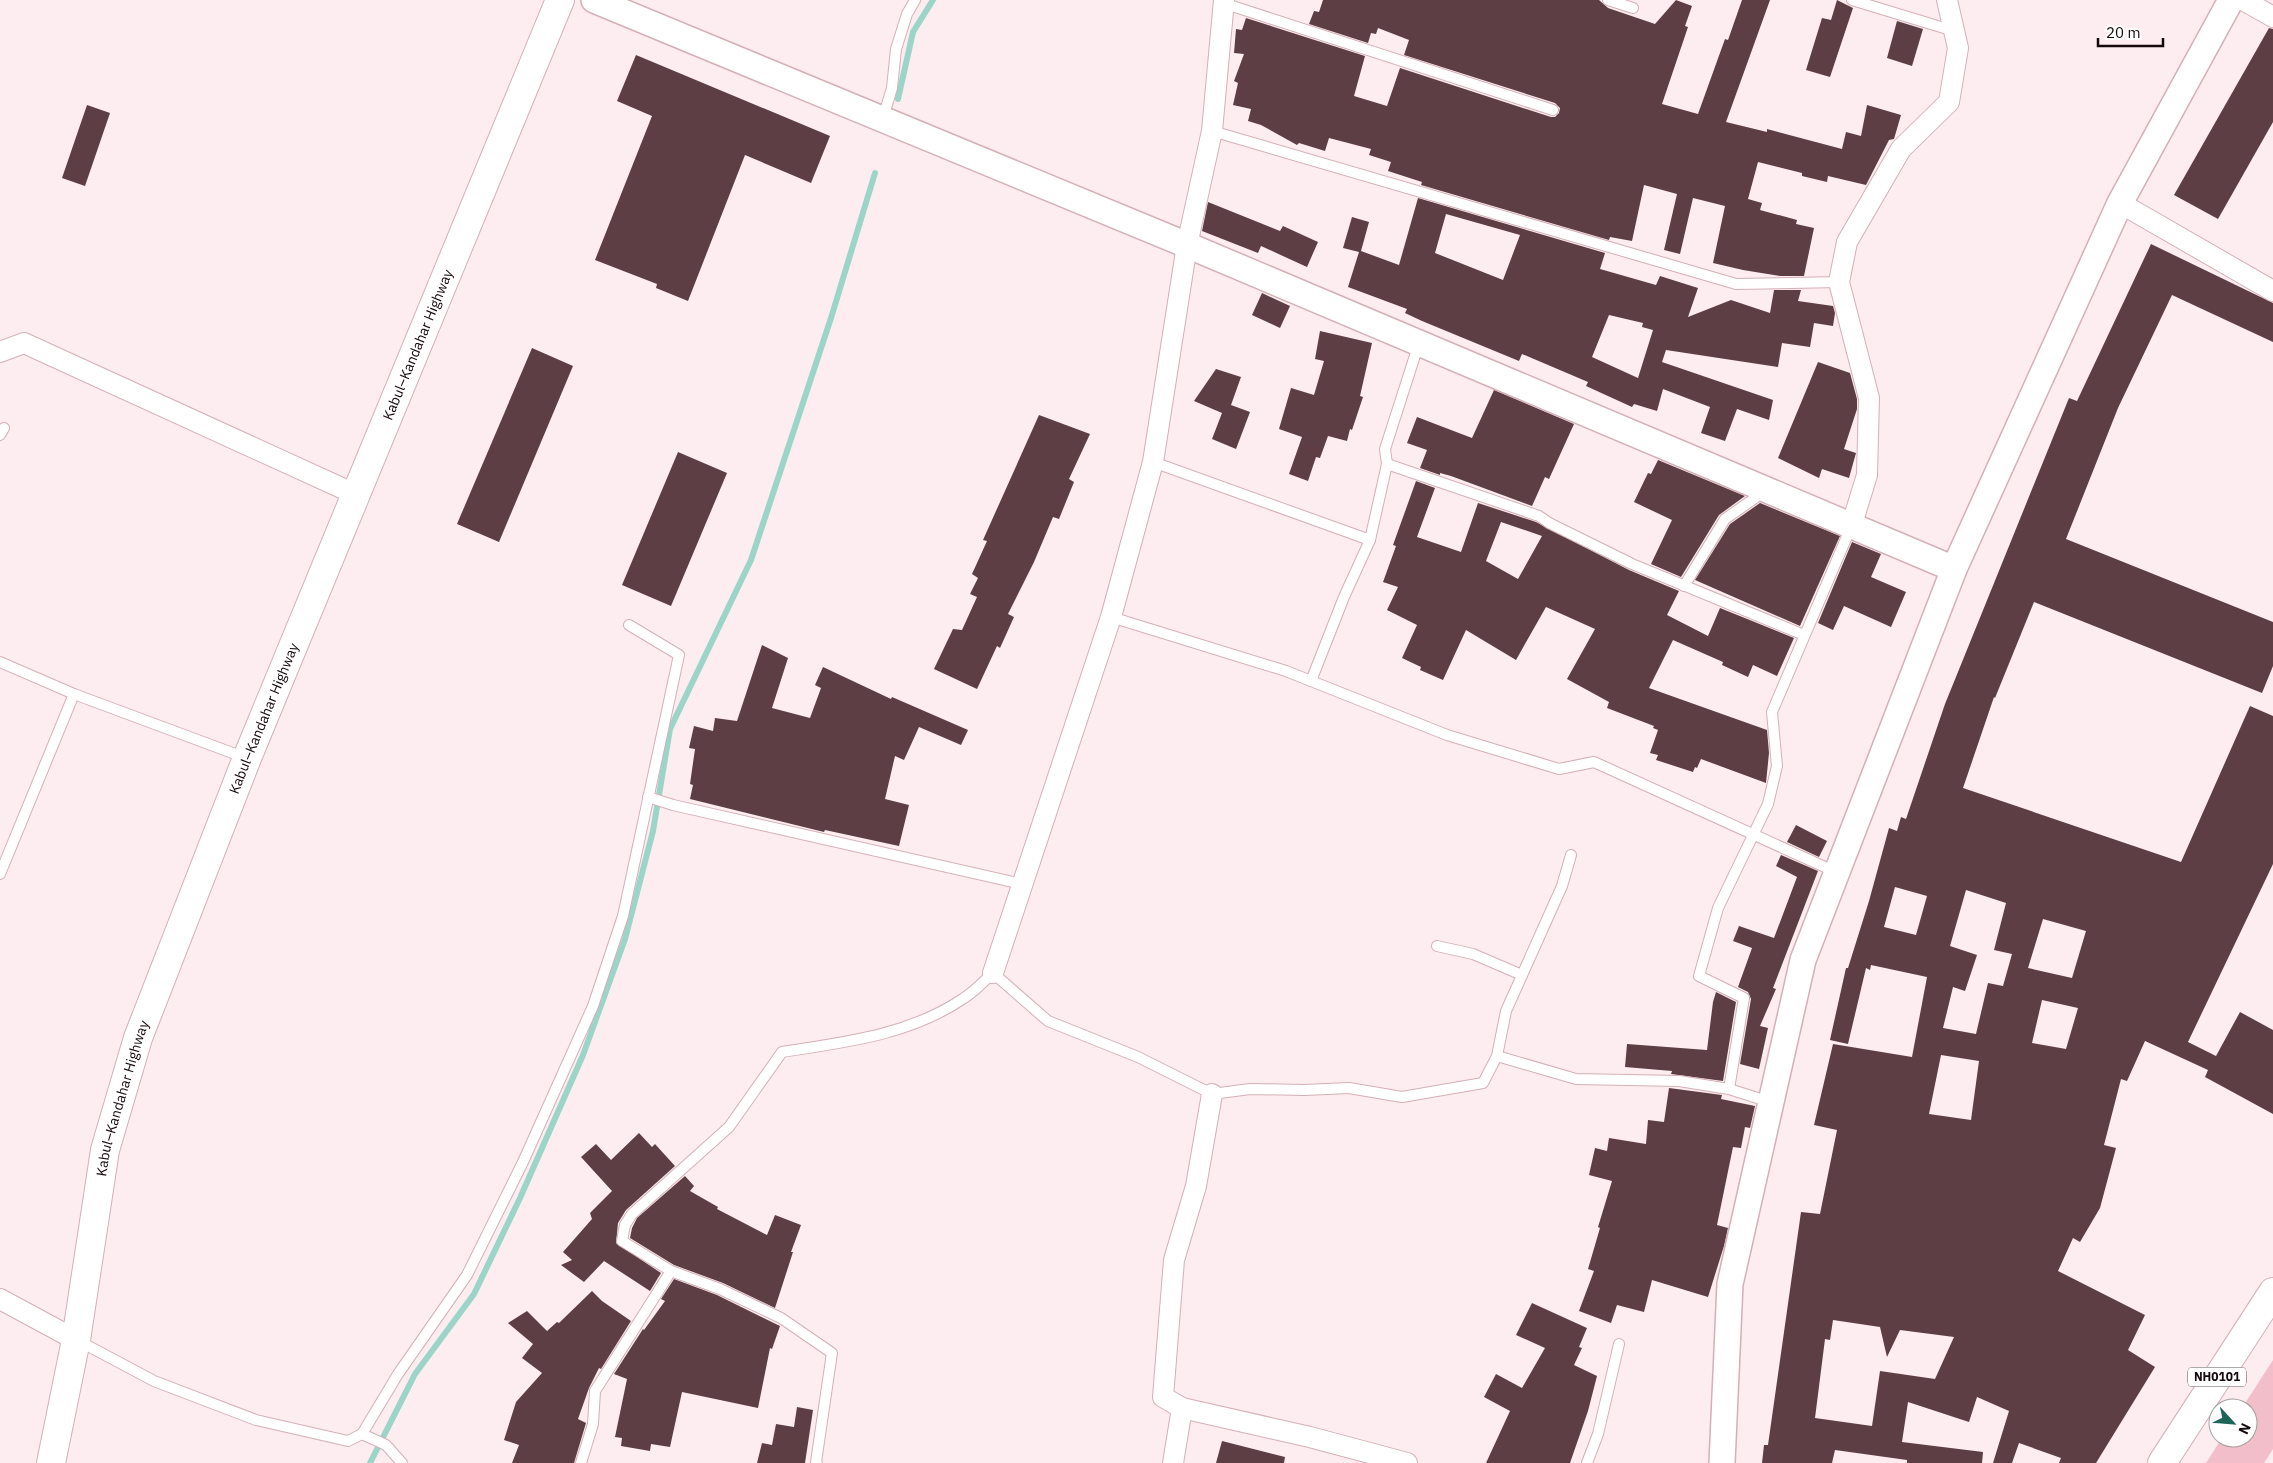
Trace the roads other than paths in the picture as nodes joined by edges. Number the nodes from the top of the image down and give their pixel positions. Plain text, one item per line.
1 (560, 0) edge
2 (594, 0) edge
3 (915, 0) edge
4 (1608, 0) edge
5 (1852, 0) edge
6 (1946, 0) edge
7 (2231, 0) edge
8 (2243, 0) edge
9 (1224, 1) edge
10 (1633, 8) dead end
11 (2273, 17) edge
12 (1954, 31) junction
13 (1553, 110) dead end
14 (882, 119) junction
15 (1212, 131) junction
16 (2120, 203) junction
17 (1187, 245) junction
18 (1839, 282) junction
19 (2273, 291) edge
20 (1419, 343) junction
21 (0, 352) edge
22 (1153, 462) junction
23 (1387, 464) junction
24 (1766, 491) junction
25 (357, 495) junction
26 (1851, 526) junction
27 (1370, 540) junction
28 (1954, 569) junction
29 (1684, 586) junction
30 (1111, 616) junction
31 (630, 624) dead end
32 (1804, 635) junction
33 (0, 662) edge
34 (1311, 680) junction
35 (74, 694) junction
36 (247, 758) junction
37 (648, 797) junction
38 (1754, 835) junction
39 (1571, 855) dead end
40 (1837, 872) junction
41 (0, 874) edge
42 (1022, 884) junction
43 (1436, 946) dead end
44 (993, 972) junction
45 (1522, 975) junction
46 (1497, 1056) junction
47 (1729, 1089) junction
48 (1212, 1094) junction
49 (1771, 1102) junction
50 (671, 1271) junction
51 (2273, 1292) edge
52 (0, 1299) edge
53 (76, 1340) junction
54 (1619, 1344) dead end
55 (1182, 1408) junction
56 (362, 1434) junction
57 (1725, 1461) edge
58 (51, 1463) edge
59 (402, 1463) edge
60 (581, 1463) edge
61 (817, 1463) edge
62 (1172, 1463) edge
63 (1407, 1463) edge
64 (1587, 1463) edge
65 (2162, 1463) edge

1 - 25 main road, Kabul–Kandahar Highway
2 - 14 street
3 - 14 lane
4 - 10 lane
5 - 12 lane
6 - 12 street
7 - 16 street
8 - 11 street
9 - 13 lane
9 - 15 street
12 - 18 street
14 - 17 street
15 - 17 street
15 - 18 lane
16 - 19 street
16 - 28 street
17 - 20 street
17 - 22 street
18 - 26 street
20 - 23 lane
20 - 24 street
21 - 25 street
22 - 27 lane
22 - 30 street
23 - 27 lane
23 - 29 lane
24 - 26 street
24 - 29 lane
25 - 36 main road, Kabul–Kandahar Highway
26 - 28 street
26 - 32 lane
27 - 34 lane
28 - 40 street
29 - 32 lane
30 - 34 lane
30 - 42 street
31 - 37 lane
32 - 38 lane
33 - 35 lane
34 - 38 lane
35 - 36 lane
35 - 41 lane
36 - 53 main road, Kabul–Kandahar Highway
37 - 42 lane
37 - 56 lane
38 - 40 lane
38 - 47 lane
39 - 45 lane
40 - 49 street
42 - 44 street
43 - 45 lane
44 - 48 lane
44 - 50 lane
45 - 46 lane
46 - 47 lane
46 - 48 lane
47 - 49 lane
48 - 55 street
49 - 57 street
50 - 60 lane
50 - 61 lane
51 - 65 main road, NH0101
52 - 53 street
53 - 56 lane
53 - 58 main road, Kabul–Kandahar Highway
54 - 64 lane
55 - 62 street
55 - 63 street
56 - 59 lane

